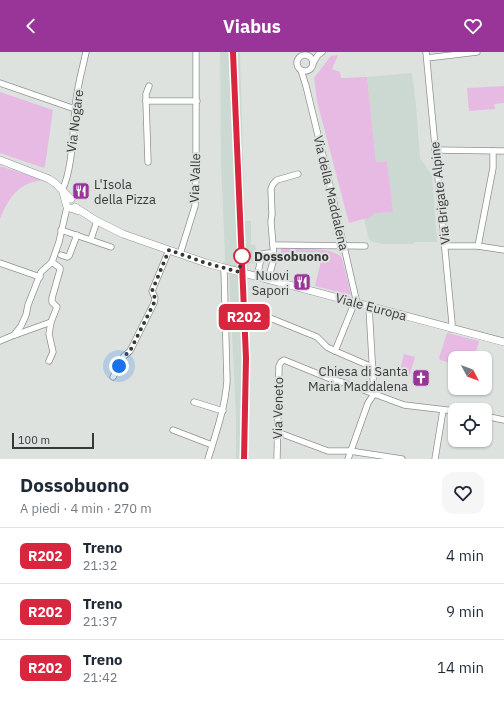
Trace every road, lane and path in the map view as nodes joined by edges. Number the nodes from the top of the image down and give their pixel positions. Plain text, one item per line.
1 (86, 52) edge
2 (196, 52) edge
3 (298, 52) edge
4 (477, 52) edge
5 (320, 54) edge
6 (306, 55) edge
7 (427, 55) edge
8 (299, 59) junction
9 (313, 63) junction
10 (301, 70) junction
11 (309, 70) junction
12 (0, 83) edge
13 (306, 83) junction
14 (149, 86) dead end
15 (146, 101) junction
16 (197, 101) junction
17 (75, 109) junction
18 (435, 150) junction
19 (493, 151) junction
20 (504, 151) edge
21 (0, 160) edge
22 (148, 162) dead end
23 (298, 174) dead end
24 (62, 190) junction
25 (72, 206) junction
26 (97, 221) junction
27 (61, 230) junction
28 (77, 235) junction
29 (91, 239) junction
30 (273, 246) junction
31 (343, 246) junction
32 (365, 246) dead end
33 (445, 246) junction
34 (478, 246) junction
35 (111, 247) dead end
36 (169, 250) junction
37 (504, 250) edge
38 (180, 254) junction
39 (61, 255) dead end
40 (274, 258) junction
41 (0, 262) edge
42 (52, 262) junction
43 (224, 268) junction
44 (40, 277) junction
45 (257, 277) junction
46 (268, 280) junction
47 (354, 303) junction
48 (369, 307) junction
49 (270, 318) dead end
50 (51, 322) junction
51 (451, 329) junction
52 (14, 335) junction
53 (0, 341) edge
54 (504, 342) edge
55 (335, 351) junction
56 (49, 361) dead end
57 (372, 367) junction
58 (113, 377) dead end
59 (374, 394) junction
60 (194, 402) dead end
61 (443, 410) junction
62 (448, 410) edge
63 (223, 411) junction
64 (492, 417) edge
65 (504, 420) edge
66 (173, 430) dead end
67 (277, 432) junction
68 (212, 444) junction
69 (350, 451) junction
70 (208, 459) edge
71 (277, 459) edge
72 (348, 459) edge
73 (402, 459) edge
74 (435, 459) edge

1 - 17 street, Via Nogare
2 - 16 street, Via Valle
3 - 8 street, Via della Maddalena
4 - 7 street, Via Brigate Alpine
5 - 6 street
5 - 9 street
6 - 8 street
6 - 9 street
7 - 18 street, Via Brigate Alpine
8 - 10 street, Via della Maddalena
9 - 11 street, Via della Maddalena
10 - 11 street
10 - 13 street, Via della Maddalena
11 - 13 street, Via della Maddalena
12 - 17 street
13 - 31 street, Via della Maddalena
14 - 15 street
15 - 16 street
15 - 22 street
16 - 38 street, Via Valle
17 - 24 street, Via Nogare
18 - 19 street
18 - 33 street, Via Brigate Alpine
19 - 20 street
19 - 34 street
21 - 24 street, Viale Europa
23 - 30 street
24 - 25 street, Viale Europa
25 - 26 street, Viale Europa
25 - 27 street
26 - 29 street
26 - 36 street, Viale Europa
27 - 28 street
27 - 42 street
28 - 29 street
28 - 39 street
29 - 35 street
30 - 31 street
30 - 40 street
31 - 32 street
31 - 47 street, Via della Maddalena
33 - 34 street
33 - 51 street, Via Brigate Alpine
34 - 37 street
36 - 38 street, Viale Europa
36 - 58 street
38 - 43 street, Viale Europa
40 - 45 street
40 - 46 street
41 - 44 street
42 - 44 street
42 - 50 street
43 - 45 street, Viale Europa
43 - 63 street
44 - 52 street
45 - 46 street, Viale Europa
46 - 47 street, Viale Europa
47 - 48 street, Viale Europa
47 - 55 street
48 - 51 street, Viale Europa
48 - 57 street
49 - 55 street
50 - 52 street
50 - 56 street
51 - 54 street, Viale Europa
52 - 53 street
55 - 57 street
57 - 59 street
59 - 61 street
59 - 67 street, Via Veneto
59 - 69 street
60 - 63 street
61 - 62 street
61 - 74 street
63 - 68 street
64 - 65 street
66 - 68 street
67 - 69 street
67 - 71 street, Via Veneto
68 - 70 street
69 - 72 street
69 - 73 street

